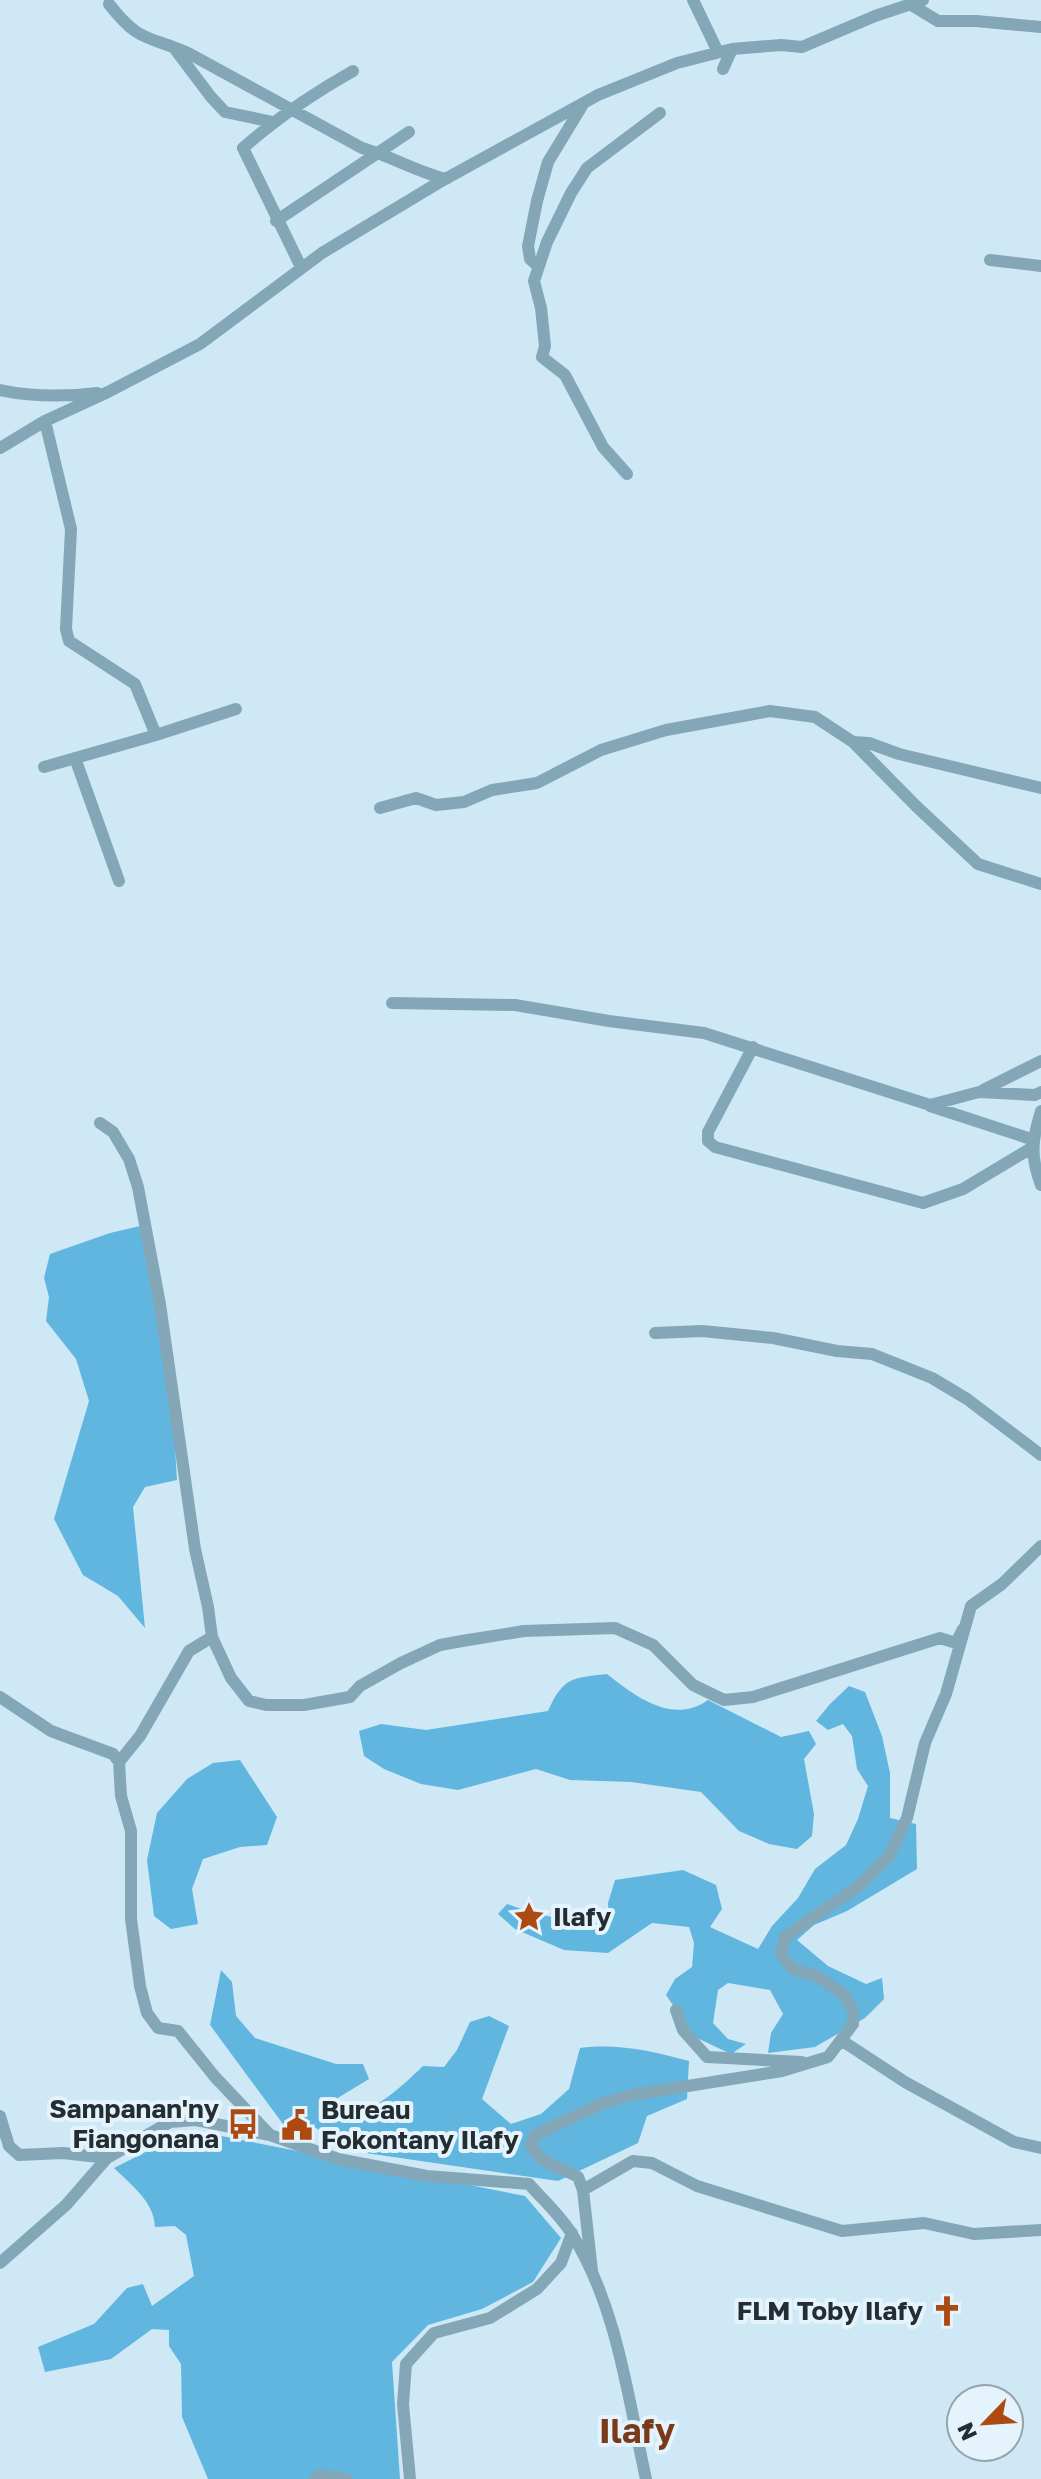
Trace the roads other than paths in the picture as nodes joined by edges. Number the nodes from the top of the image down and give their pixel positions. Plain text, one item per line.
1 (693, 0) edge
2 (923, 0) edge
3 (109, 4) dead end
4 (910, 4) junction
5 (893, 5) edge
6 (1041, 27) edge
7 (173, 46) junction
8 (732, 49) junction
9 (718, 52) junction
10 (723, 69) dead end
11 (353, 71) dead end
12 (584, 103) junction
13 (291, 110) junction
14 (660, 113) dead end
15 (273, 122) junction
16 (409, 132) dead end
17 (377, 152) junction
18 (446, 179) junction
19 (276, 221) junction
20 (990, 260) dead end
21 (538, 266) junction
22 (1041, 266) edge
23 (301, 267) junction
24 (0, 390) edge
25 (108, 392) junction
26 (45, 421) junction
27 (0, 448) edge
28 (627, 474) dead end
29 (236, 709) dead end
30 (156, 735) junction
31 (853, 742) junction
32 (75, 758) junction
33 (44, 767) dead end
34 (1041, 788) edge
35 (380, 808) dead end
36 (119, 881) dead end
37 (1041, 884) edge
38 (392, 1003) dead end
39 (753, 1047) junction
40 (1041, 1061) edge
41 (979, 1092) junction
42 (1041, 1092) edge
43 (930, 1105) junction
44 (1041, 1111) edge
45 (100, 1123) dead end
46 (1034, 1143) junction
47 (1041, 1185) edge
48 (655, 1333) dead end
49 (1041, 1455) edge
50 (1041, 1546) edge
51 (963, 1629) junction
52 (212, 1637) junction
53 (0, 1697) edge
54 (119, 1762) junction
55 (676, 2010) dead end
56 (841, 2040) junction
57 (814, 2062) junction
58 (0, 2116) edge
59 (270, 2135) junction
60 (1041, 2148) edge
61 (107, 2158) junction
62 (583, 2190) junction
63 (1041, 2230) edge
64 (572, 2233) junction
65 (0, 2263) edge
66 (592, 2271) junction
67 (315, 2479) edge
68 (346, 2479) edge
69 (410, 2479) edge
70 (646, 2479) edge

1 - 9 street
2 - 4 street
3 - 7 street
4 - 5 street
4 - 6 street
5 - 8 street
7 - 13 street
7 - 15 street
8 - 9 street
8 - 10 street
9 - 12 street
11 - 13 street
12 - 18 street
12 - 21 street
13 - 15 street
13 - 17 street
14 - 21 street
15 - 19 street
16 - 17 street
17 - 18 street
17 - 19 street
18 - 23 street
19 - 23 street
20 - 22 street
21 - 28 street
23 - 25 street
24 - 25 street
25 - 26 street
26 - 27 street
26 - 30 street
29 - 30 street
30 - 32 street
31 - 34 street
31 - 35 street
31 - 37 street
32 - 33 street
32 - 36 street
38 - 39 street
39 - 43 street
39 - 46 street
40 - 41 street
41 - 42 street
41 - 43 street
43 - 46 street
44 - 46 street
45 - 52 street
46 - 47 street
48 - 49 street
50 - 51 street
51 - 52 street
51 - 56 street
52 - 54 street
53 - 54 street
54 - 59 street
55 - 57 street
56 - 57 street
56 - 60 street
57 - 62 street
58 - 61 street
59 - 61 street
59 - 64 street
61 - 65 street
62 - 63 street
62 - 66 street
64 - 66 street
64 - 69 street
66 - 70 street
67 - 68 street

